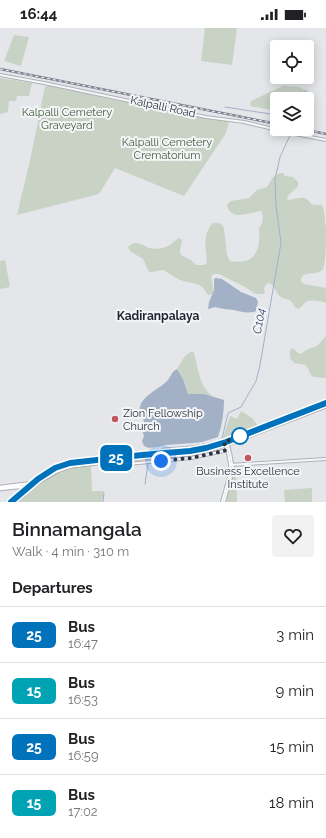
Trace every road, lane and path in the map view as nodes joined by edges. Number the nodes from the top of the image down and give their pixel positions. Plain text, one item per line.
1 (0, 75) edge
2 (326, 140) edge
3 (326, 405) edge
4 (226, 443) junction
5 (227, 449) junction
6 (326, 459) edge
7 (231, 465) junction
8 (107, 466) dead end
9 (31, 486) junction
10 (20, 487) junction
11 (0, 488) edge
12 (22, 492) junction
13 (11, 502) edge
14 (15, 502) edge
15 (223, 502) edge

1 - 2 street, Kalpalli Road
3 - 4 main road
4 - 5 street
4 - 9 main road
5 - 7 street
5 - 8 street
6 - 7 street
7 - 15 street
9 - 10 main road
9 - 11 main road
9 - 12 main road
9 - 14 main road
10 - 11 main road
10 - 12 main road
12 - 13 main road

